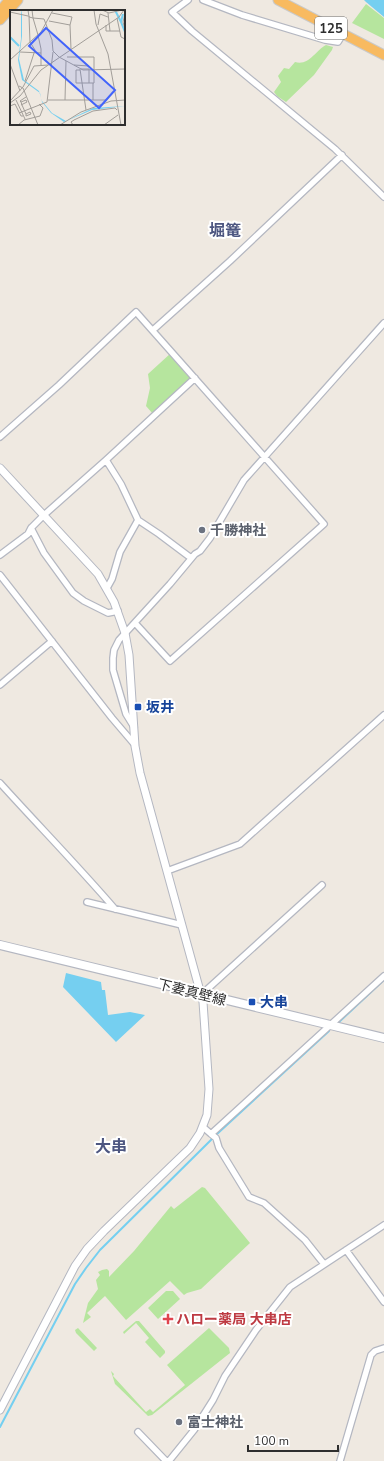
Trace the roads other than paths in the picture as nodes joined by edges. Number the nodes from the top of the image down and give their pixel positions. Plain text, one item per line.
1 (9, 0) edge
2 (18, 0) edge
3 (188, 0) edge
4 (203, 0) edge
5 (278, 0) edge
6 (0, 11) edge
7 (0, 20) edge
8 (343, 34) junction
9 (384, 55) edge
10 (342, 155) junction
11 (384, 197) edge
12 (384, 323) edge
13 (153, 330) junction
14 (195, 378) junction
15 (0, 437) edge
16 (264, 458) junction
17 (106, 460) junction
18 (0, 468) edge
19 (44, 515) junction
20 (138, 520) junction
21 (31, 528) junction
22 (0, 555) edge
23 (191, 558) junction
24 (0, 575) edge
25 (107, 588) junction
26 (118, 611) junction
27 (134, 623) junction
28 (125, 633) junction
29 (52, 640) junction
30 (0, 685) edge
31 (384, 715) edge
32 (134, 728) junction
33 (135, 746) junction
34 (0, 783) edge
35 (167, 871) junction
36 (322, 885) dead end
37 (87, 902) dead end
38 (115, 909) junction
39 (182, 925) junction
40 (0, 945) edge
41 (384, 976) edge
42 (202, 994) junction
43 (329, 1025) junction
44 (384, 1038) edge
45 (203, 1127) junction
46 (213, 1136) junction
47 (384, 1226) edge
48 (346, 1250) junction
49 (324, 1264) junction
50 (384, 1302) edge
51 (384, 1348) edge
52 (0, 1410) edge
53 (138, 1432) dead end
54 (166, 1461) edge
55 (169, 1461) edge
56 (340, 1461) edge

1 - 6 highway
2 - 7 highway
3 - 10 street
4 - 8 street
5 - 8 highway, 125
8 - 9 highway, 125
10 - 11 street
10 - 13 street
12 - 16 street
13 - 14 street
13 - 15 street
14 - 16 street
14 - 17 street
16 - 23 street
16 - 27 street
17 - 19 street
17 - 20 street
18 - 19 street
19 - 21 street
19 - 25 street
20 - 23 street
20 - 25 street
21 - 22 street
21 - 26 street
23 - 27 street
24 - 29 street
25 - 26 street
26 - 28 street
27 - 28 street
28 - 32 street
28 - 32 street
29 - 30 street
29 - 33 street
31 - 35 street
32 - 33 street
33 - 35 street
34 - 38 street
35 - 39 street
36 - 42 street
37 - 38 street
38 - 39 street
39 - 42 street
40 - 42 main road, 下妻真壁線
41 - 43 street
42 - 43 main road, 下妻真壁線
42 - 45 street
43 - 44 main road, 下妻真壁線
43 - 46 street
45 - 46 street
45 - 52 street
46 - 49 street
47 - 48 street
48 - 49 street
48 - 50 street
49 - 55 street
51 - 56 street
53 - 54 street

